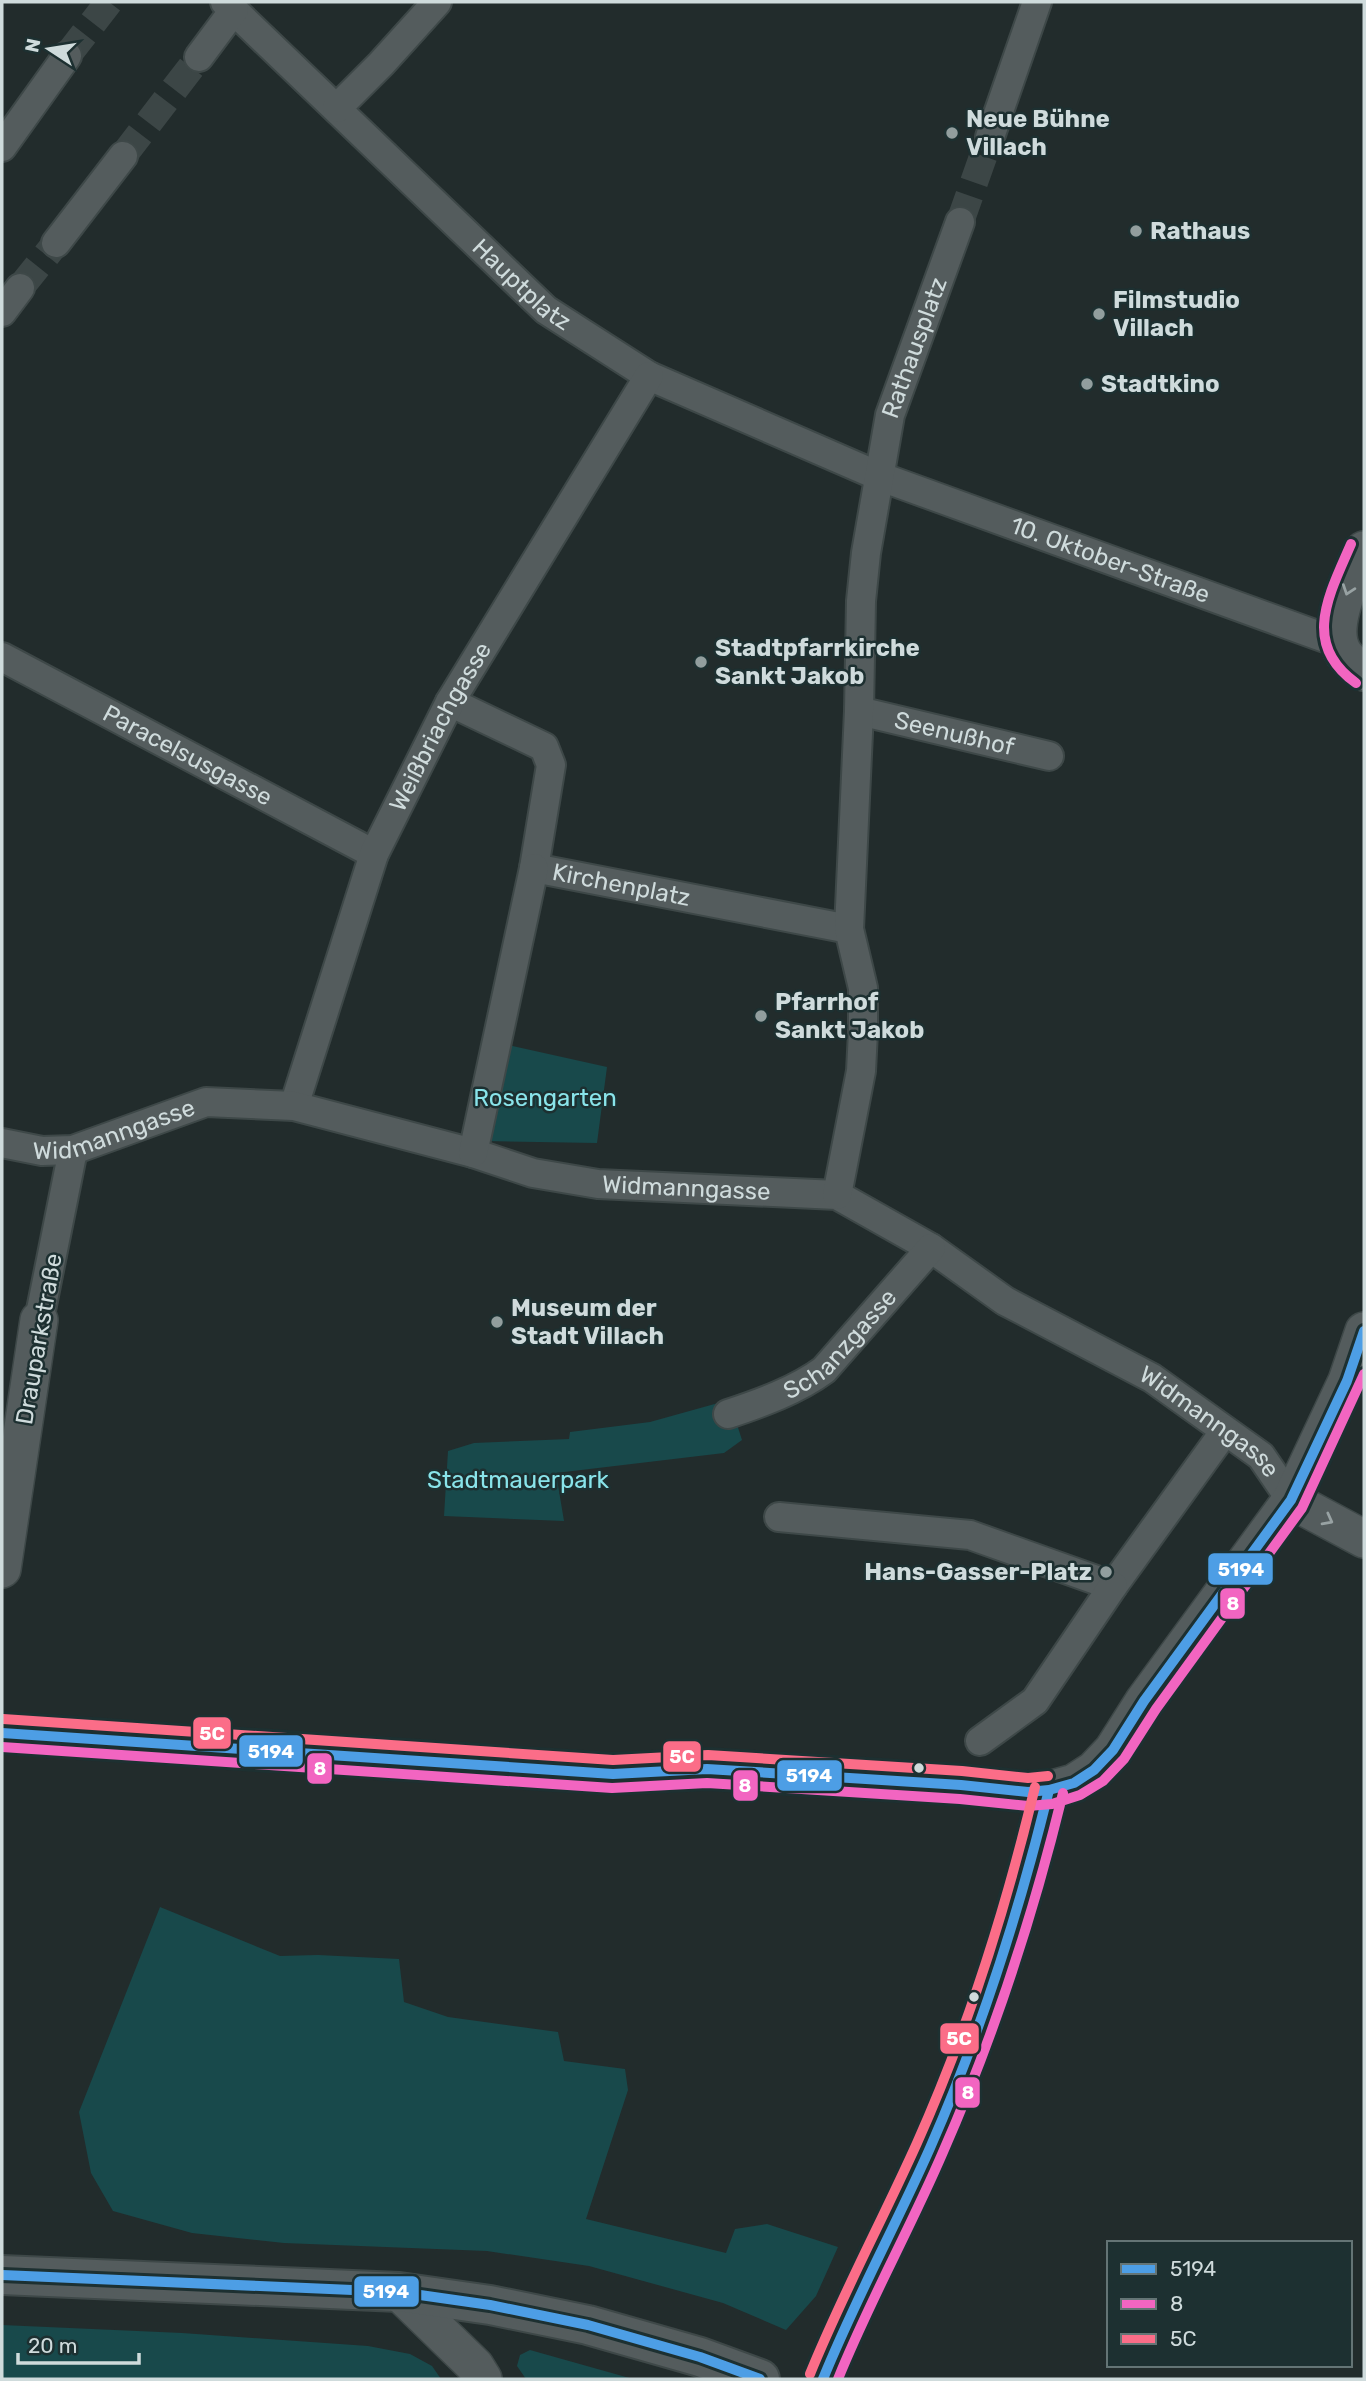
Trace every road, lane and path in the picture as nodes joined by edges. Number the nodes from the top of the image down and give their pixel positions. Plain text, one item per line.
1 (437, 2) edge
2 (1037, 2) edge
3 (229, 6) edge
4 (67, 56) tunnel mouth
5 (199, 57) tunnel mouth
6 (337, 108) junction
7 (990, 137) tunnel mouth
8 (2, 147) edge
9 (123, 156) tunnel mouth
10 (960, 222) tunnel mouth
11 (56, 243) tunnel mouth
12 (20, 288) tunnel mouth
13 (2, 312) edge
14 (649, 376) junction
15 (881, 477) junction
16 (1364, 550) edge
17 (1338, 638) junction
18 (2, 657) edge
19 (1364, 673) edge
20 (450, 702) junction
21 (859, 711) junction
22 (1049, 755) dead end
23 (374, 854) junction
24 (534, 868) junction
25 (849, 929) junction
26 (294, 1107) junction
27 (2, 1143) edge
28 (73, 1150) junction
29 (473, 1153) junction
30 (837, 1195) junction
31 (930, 1248) junction
32 (40, 1320) joint
33 (1364, 1331) edge
34 (728, 1414) dead end
35 (1225, 1431) junction
36 (1292, 1500) junction
37 (779, 1517) dead end
38 (1364, 1539) edge
39 (2, 1569) edge
40 (1113, 1586) junction
41 (2, 1732) edge
42 (980, 1741) dead end
43 (1049, 1790) junction
44 (2, 2275) edge
45 (399, 2292) junction
46 (479, 2373) edge
47 (760, 2379) edge
48 (823, 2379) edge

1 - 6 street
2 - 7 street
3 - 5 street
3 - 6 street, Hauptplatz
4 - 8 street
6 - 14 street, Hauptplatz
9 - 11 street
10 - 15 street, Rathausplatz
12 - 13 street
14 - 15 street, Hauptplatz
14 - 20 street, Weißbriachgasse
15 - 17 street, 10. Oktober-Straße
15 - 21 street
16 -> 17 street
17 - 19 street
18 - 23 street, Paracelsusgasse
20 - 23 street, Weißbriachgasse
20 - 24 street, Kirchenplatz
21 - 22 street, Seenußhof
21 - 25 street
23 - 26 street, Weißbriachgasse
24 - 25 street, Kirchenplatz
24 - 29 street
25 - 30 street
26 - 28 street, Widmanngasse
26 - 29 street, Widmanngasse
27 - 28 street, Widmanngasse
28 - 32 street, Drauparkstraße
29 - 30 street, Widmanngasse
30 - 31 street, Widmanngasse
31 - 34 street, Schanzgasse
31 - 35 street, Widmanngasse
32 - 39 street, Drauparkstraße
33 - 36 street
35 - 36 street, Widmanngasse
35 - 40 street
36 -> 38 street
36 - 43 street
37 - 40 street
40 - 42 street
41 - 43 street
43 - 48 street
44 - 45 main road
45 - 46 street
45 - 47 main road

